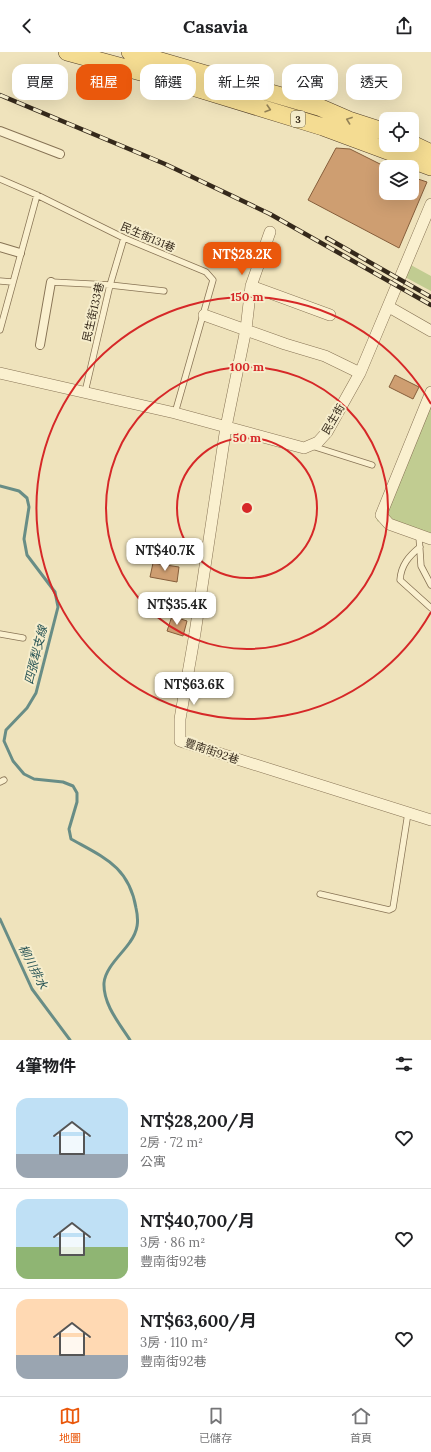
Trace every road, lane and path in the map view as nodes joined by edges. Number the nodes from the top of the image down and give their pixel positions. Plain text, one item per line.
1 (67, 52) edge
2 (130, 52) edge
3 (379, 130) edge
4 (0, 131) edge
5 (419, 147) edge
6 (431, 153) edge
7 (60, 154) dead end
8 (431, 167) edge
9 (0, 179) edge
10 (37, 195) junction
11 (431, 204) edge
12 (270, 232) dead end
13 (124, 238) junction
14 (0, 247) edge
15 (20, 253) junction
16 (0, 281) edge
17 (12, 282) junction
18 (51, 282) joint
19 (110, 284) junction
20 (252, 286) junction
21 (164, 291) dead end
22 (389, 307) junction
23 (204, 315) junction
24 (330, 315) dead end
25 (246, 329) junction
26 (0, 330) edge
27 (431, 331) edge
28 (40, 345) dead end
29 (0, 373) edge
30 (360, 373) junction
31 (85, 392) junction
32 (431, 392) edge
33 (175, 413) junction
34 (226, 427) junction
35 (310, 445) junction
36 (372, 465) dead end
37 (431, 539) edge
38 (420, 541) junction
39 (431, 585) edge
40 (431, 608) edge
41 (0, 634) edge
42 (23, 638) dead end
43 (408, 813) junction
44 (431, 820) edge
45 (320, 894) dead end

1 -> 8 main road, 3
3 -> 2 main road, 3
4 - 7 street
5 - 6 main road
9 - 10 lane, 民生街131巷
10 - 13 lane, 民生街131巷
10 - 15 lane
11 - 22 street, 民生街
12 - 20 street
13 - 19 lane, 民生街133巷
13 - 23 lane, 民生街131巷
14 - 15 street
15 - 17 lane
16 - 17 lane
17 - 26 lane
18 - 19 lane
18 - 28 street
19 - 21 lane
19 - 31 lane, 民生街133巷
20 - 24 street
20 - 25 street
22 - 27 street
22 - 30 street, 民生街
23 - 25 street
23 - 33 lane, 民生街131巷
25 - 30 street
25 - 34 street
29 - 31 street
30 - 35 street, 民生街
31 - 33 street
32 - 38 street
33 - 34 street
34 - 35 street
34 - 43 street, 豐南街92巷
35 - 36 lane
37 - 38 street
38 - 39 lane
38 - 40 lane
41 - 42 lane
43 - 44 street, 豐南街92巷
43 - 45 lane

